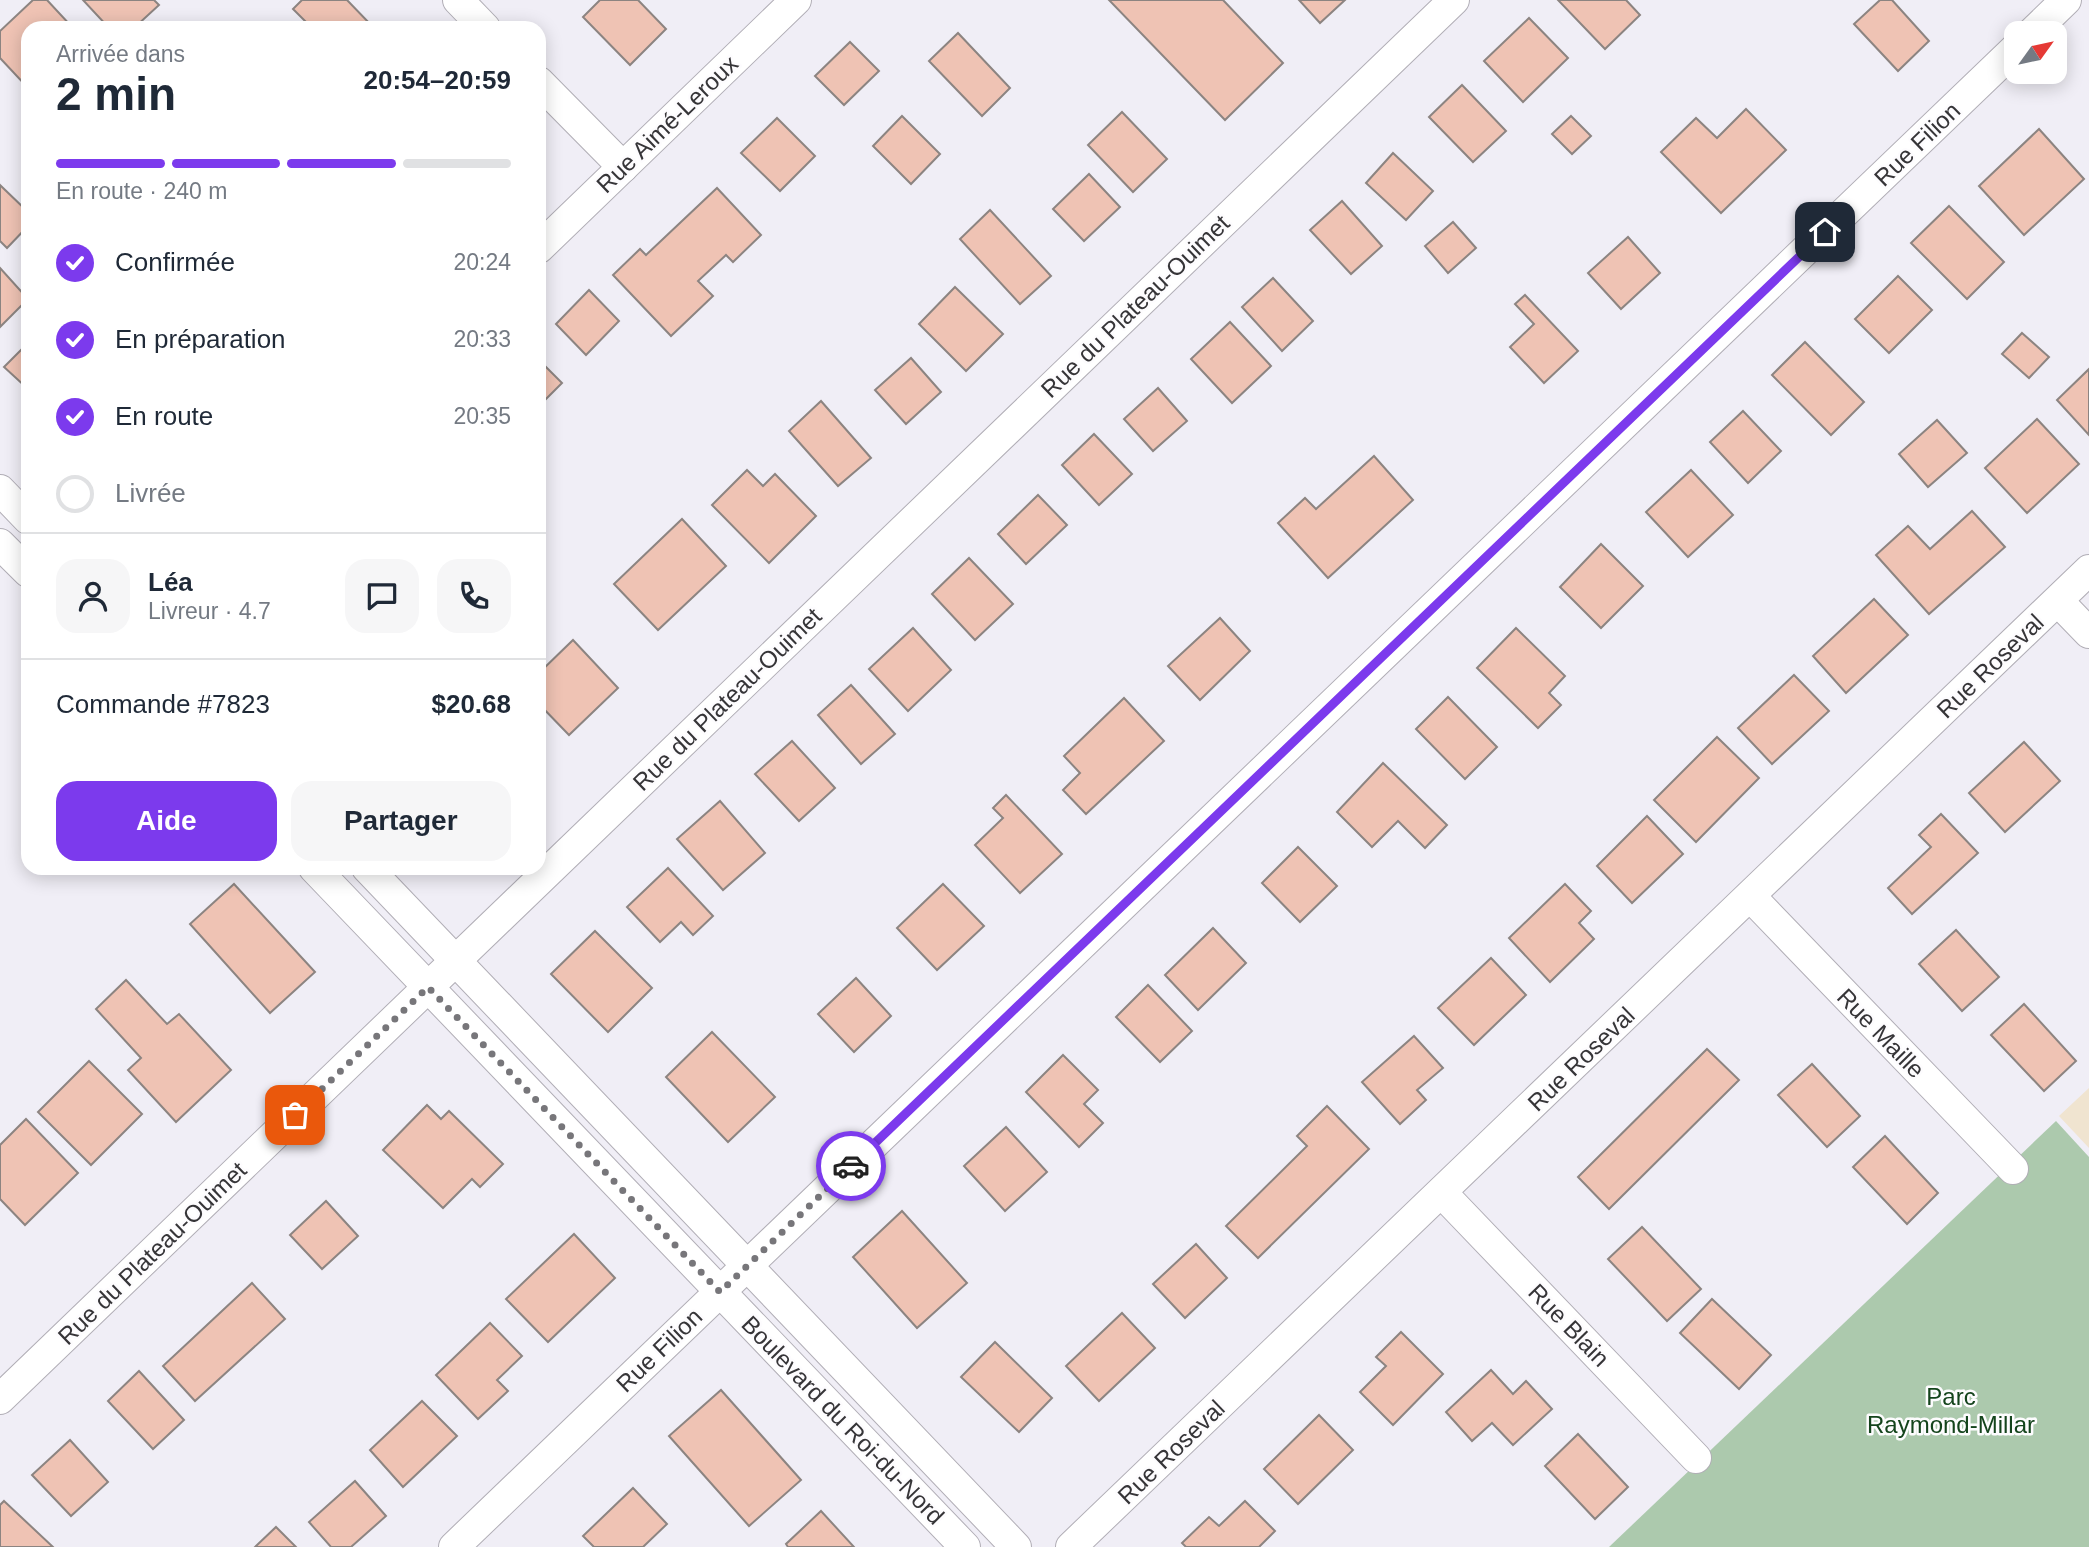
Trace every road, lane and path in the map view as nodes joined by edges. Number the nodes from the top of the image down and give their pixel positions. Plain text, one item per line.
1 (458, 0) edge
2 (796, 0) edge
3 (1454, 0) edge
4 (2066, 0) edge
5 (478, 21) edge
6 (2044, 21) edge
7 (2004, 60) edge
8 (546, 89) edge
9 (623, 167) junction
10 (546, 241) edge
11 (0, 490) edge
12 (21, 512) edge
13 (0, 544) edge
14 (21, 565) edge
15 (2087, 575) edge
16 (2058, 601) junction
17 (2089, 633) edge
18 (546, 873) edge
19 (321, 875) edge
20 (374, 875) edge
21 (544, 875) edge
22 (1750, 896) junction
23 (456, 960) junction
24 (428, 987) junction
25 (2013, 1169) dead end
26 (1442, 1193) junction
27 (748, 1266) junction
28 (720, 1292) junction
29 (0, 1399) edge
30 (1696, 1458) dead end
31 (454, 1547) edge
32 (965, 1547) edge
33 (1016, 1547) edge
34 (1071, 1547) edge

1 - 5 street
2 - 9 street, Rue Aimé-Leroux
3 - 18 street, Rue du Plateau-Ouimet
4 - 6 street
7 - 27 street, Rue Filion
8 - 9 street
9 - 10 street, Rue Aimé-Leroux
11 - 12 street
13 - 14 street
15 - 16 street, Rue Roseval
16 - 17 street
16 - 22 street, Rue Roseval
19 - 24 street, Boulevard du Roi-du-Nord
20 - 23 street, Boulevard du Roi-du-Nord
21 - 23 street, Rue du Plateau-Ouimet
22 - 25 street, Rue Maille
22 - 26 street, Rue Roseval
23 - 24 street, Rue du Plateau-Ouimet
23 - 27 street, Boulevard du Roi-du-Nord
24 - 28 street, Boulevard du Roi-du-Nord
24 - 29 street, Rue du Plateau-Ouimet
26 - 30 street, Rue Blain
26 - 34 street, Rue Roseval
27 - 28 street, Rue Filion
27 - 33 street, Boulevard du Roi-du-Nord
28 - 31 street, Rue Filion
28 - 32 street, Boulevard du Roi-du-Nord

